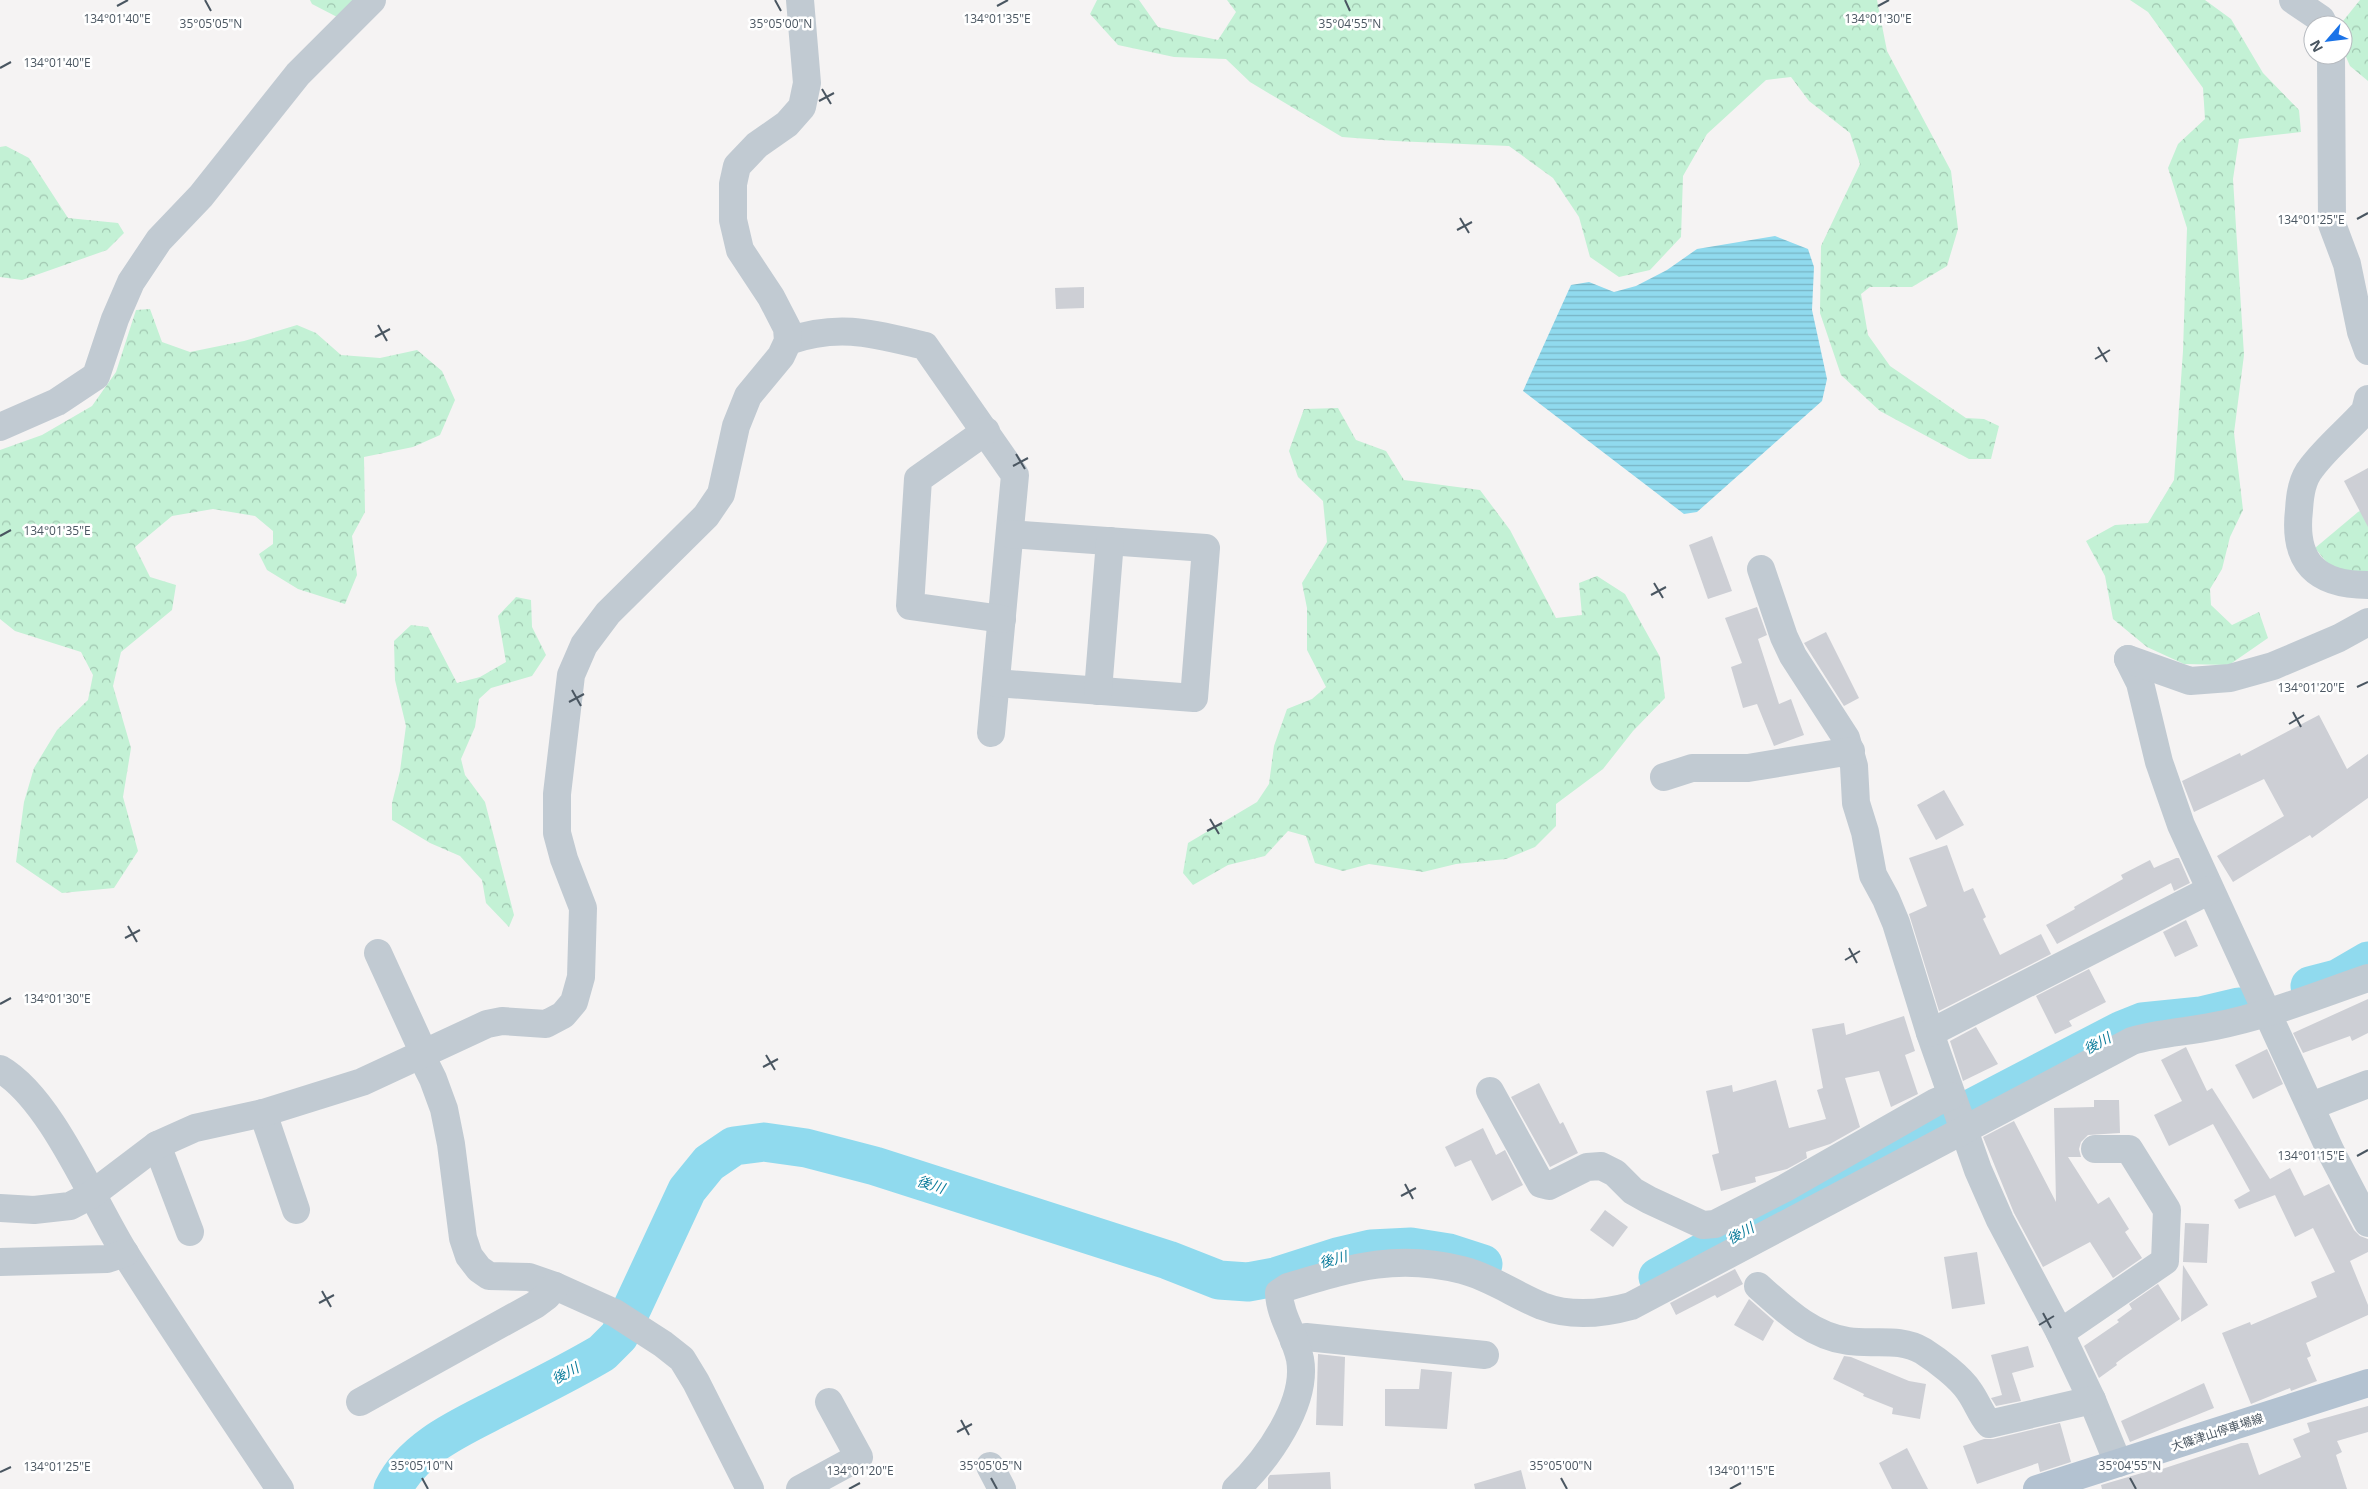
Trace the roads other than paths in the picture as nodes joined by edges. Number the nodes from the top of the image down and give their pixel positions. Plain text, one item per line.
1 (372, 0) edge
2 (800, 0) edge
3 (2293, 0) edge
4 (2315, 15) edge
5 (2331, 65) edge
6 (788, 341) junction
7 (2368, 351) edge
8 (2368, 399) edge
9 (0, 427) edge
10 (986, 432) junction
11 (1010, 534) junction
12 (1110, 541) junction
13 (1762, 569) dead end
14 (2368, 585) edge
15 (1002, 619) junction
16 (2368, 622) edge
17 (996, 684) junction
18 (1098, 691) junction
19 (991, 733) dead end
20 (1851, 751) junction
21 (1664, 777) dead end
22 (2210, 890) junction
23 (378, 953) dead end
24 (2368, 978) edge
25 (2262, 1002) junction
26 (1930, 1033) junction
27 (421, 1055) junction
28 (0, 1069) edge
29 (2368, 1084) edge
30 (1490, 1091) dead end
31 (2311, 1106) junction
32 (263, 1113) junction
33 (1958, 1114) junction
34 (157, 1145) junction
35 (2095, 1149) dead end
36 (91, 1195) junction
37 (0, 1208) edge
38 (296, 1210) dead end
39 (2368, 1223) edge
40 (190, 1232) dead end
41 (125, 1253) junction
42 (0, 1262) edge
43 (555, 1286) junction
44 (1758, 1286) dead end
45 (2060, 1333) junction
46 (1294, 1341) junction
47 (1485, 1355) dead end
48 (2368, 1383) edge
49 (2092, 1400) junction
50 (360, 1402) dead end
51 (830, 1402) dead end
52 (2118, 1464) junction
53 (280, 1489) edge
54 (750, 1489) edge
55 (800, 1489) edge
56 (1236, 1489) edge
57 (2038, 1489) edge

1 - 9 street
2 - 6 street
3 - 4 street
5 - 7 street
6 - 10 street
6 - 27 street
8 - 14 street
10 - 11 street
10 - 15 street
11 - 12 street
11 - 15 street
12 - 18 street
12 - 18 street
13 - 20 street
15 - 17 street
16 - 22 street
17 - 18 street
17 - 19 street
20 - 21 street
20 - 26 street
22 - 25 street
22 - 26 street
23 - 27 street
24 - 25 street
25 - 31 street
25 - 33 street
26 - 33 street
27 - 32 street
27 - 43 street
28 - 36 street
29 - 31 street
30 - 33 street
31 - 39 street
32 - 34 street
32 - 38 street
33 - 45 street
33 - 46 street
34 - 36 street
34 - 40 street
35 - 45 street
36 - 37 street
36 - 41 street
41 - 42 street
41 - 53 street
43 - 50 street
43 - 54 street
44 - 49 street
45 - 49 street
46 - 47 street
46 - 56 street
48 - 52 main road, 大篠津山停車場線
49 - 52 street
51 - 55 street
52 - 57 main road, 大篠津山停車場線

